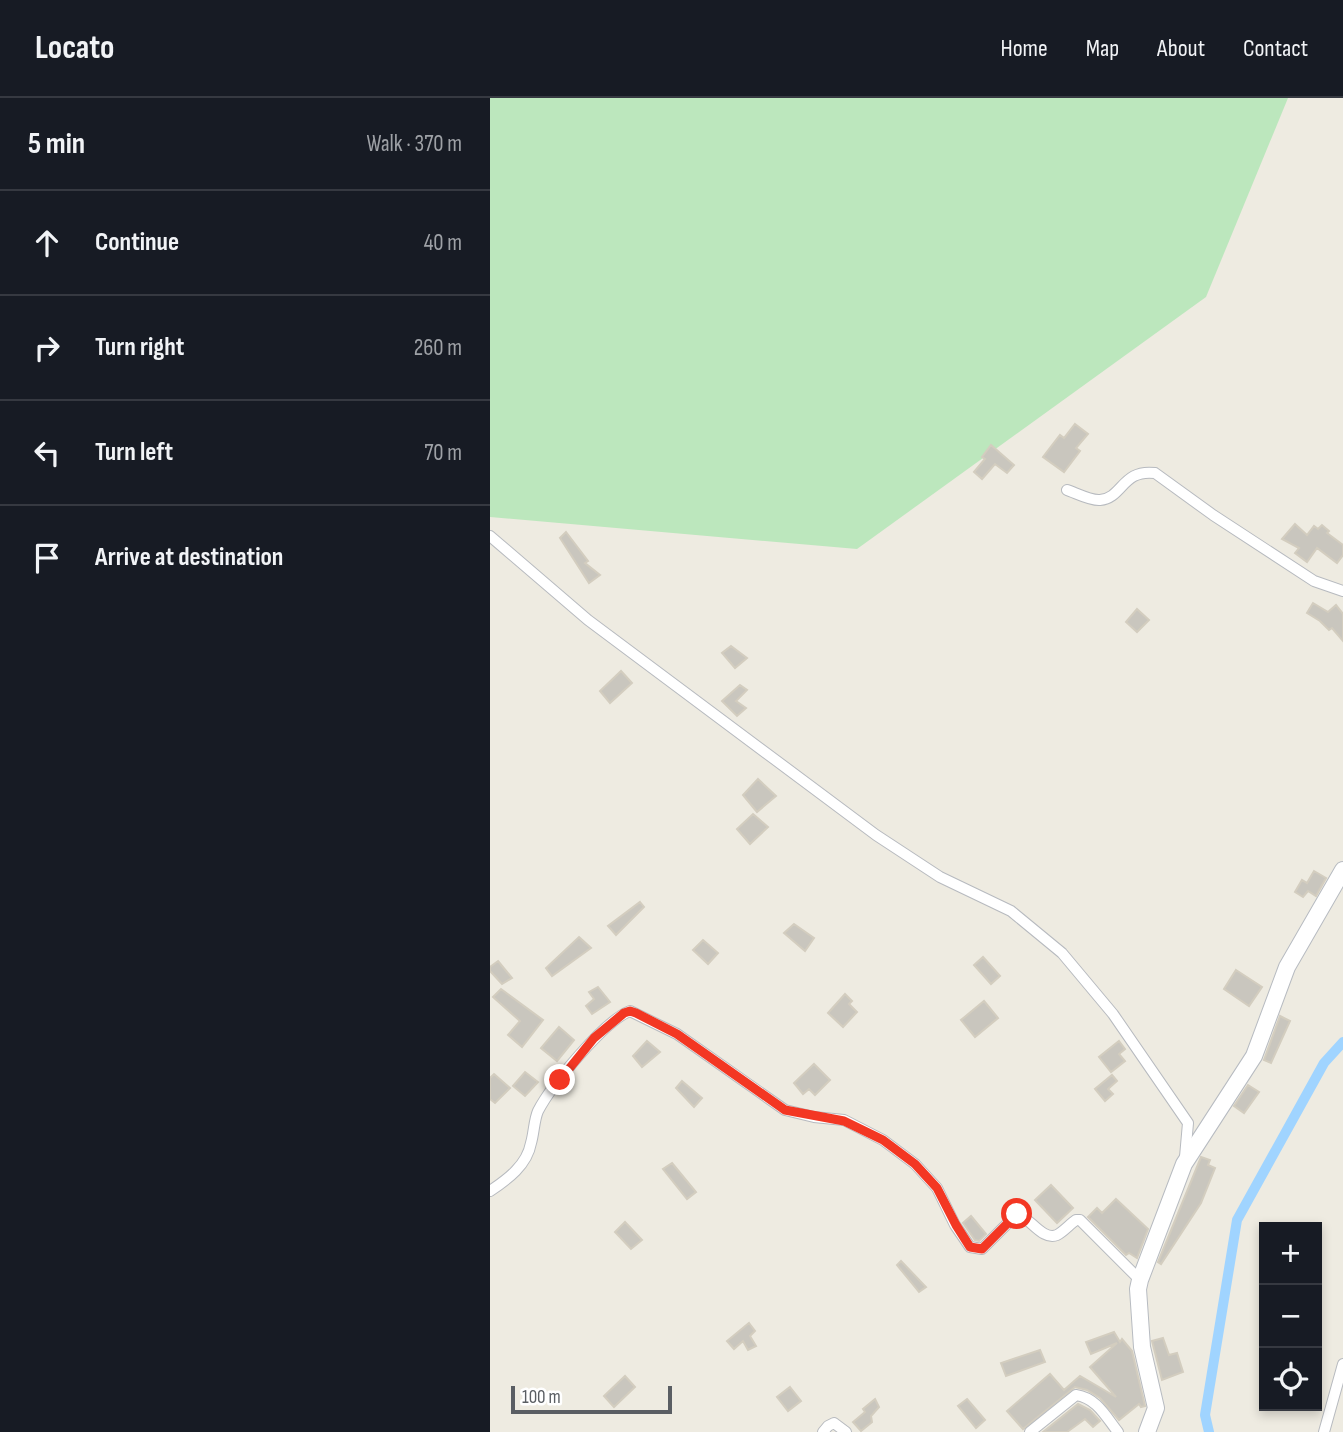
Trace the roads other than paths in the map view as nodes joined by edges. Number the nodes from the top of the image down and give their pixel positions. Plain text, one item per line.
1 (1067, 490) dead end
2 (490, 536) edge
3 (1343, 592) edge
4 (1343, 870) edge
5 (1184, 1164) junction
6 (490, 1191) edge
7 (1140, 1280) junction
8 (1343, 1364) edge
9 (824, 1432) edge
10 (846, 1432) edge
11 (1030, 1432) edge
12 (1118, 1432) edge
13 (1147, 1432) edge
14 (1324, 1432) edge

1 - 3 street
2 - 5 street
4 - 5 street
5 - 7 street
6 - 7 street
7 - 13 street
8 - 14 street
9 - 10 street
11 - 12 street

